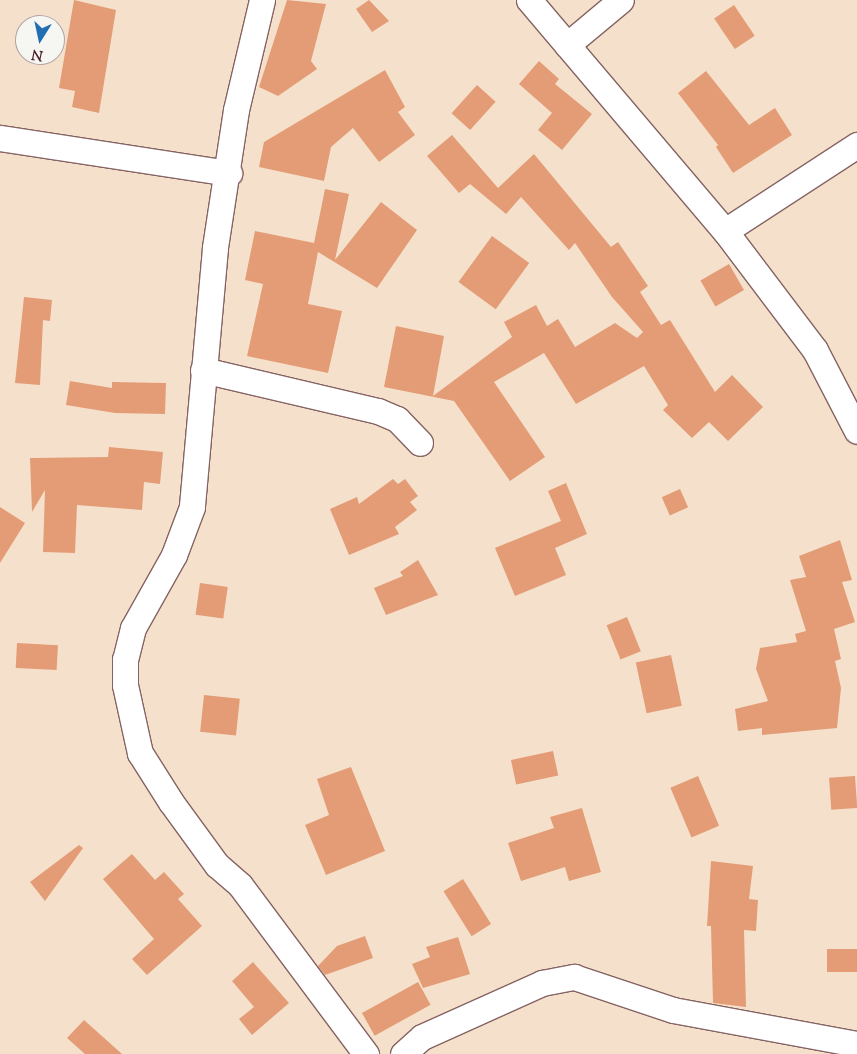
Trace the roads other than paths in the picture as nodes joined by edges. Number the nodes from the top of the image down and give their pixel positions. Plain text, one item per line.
1 (262, 0) edge
2 (529, 0) edge
3 (621, 0) edge
4 (566, 45) junction
5 (0, 138) edge
6 (857, 145) edge
7 (230, 174) junction
8 (725, 231) junction
9 (203, 370) junction
10 (857, 431) edge
11 (420, 443) dead end
12 (857, 1044) edge
13 (366, 1054) edge
14 (403, 1054) edge

1 - 7 street
2 - 4 street
3 - 4 street
4 - 8 street
5 - 7 street
6 - 8 street
7 - 9 street
8 - 10 street
9 - 11 street
9 - 13 street
12 - 14 street

